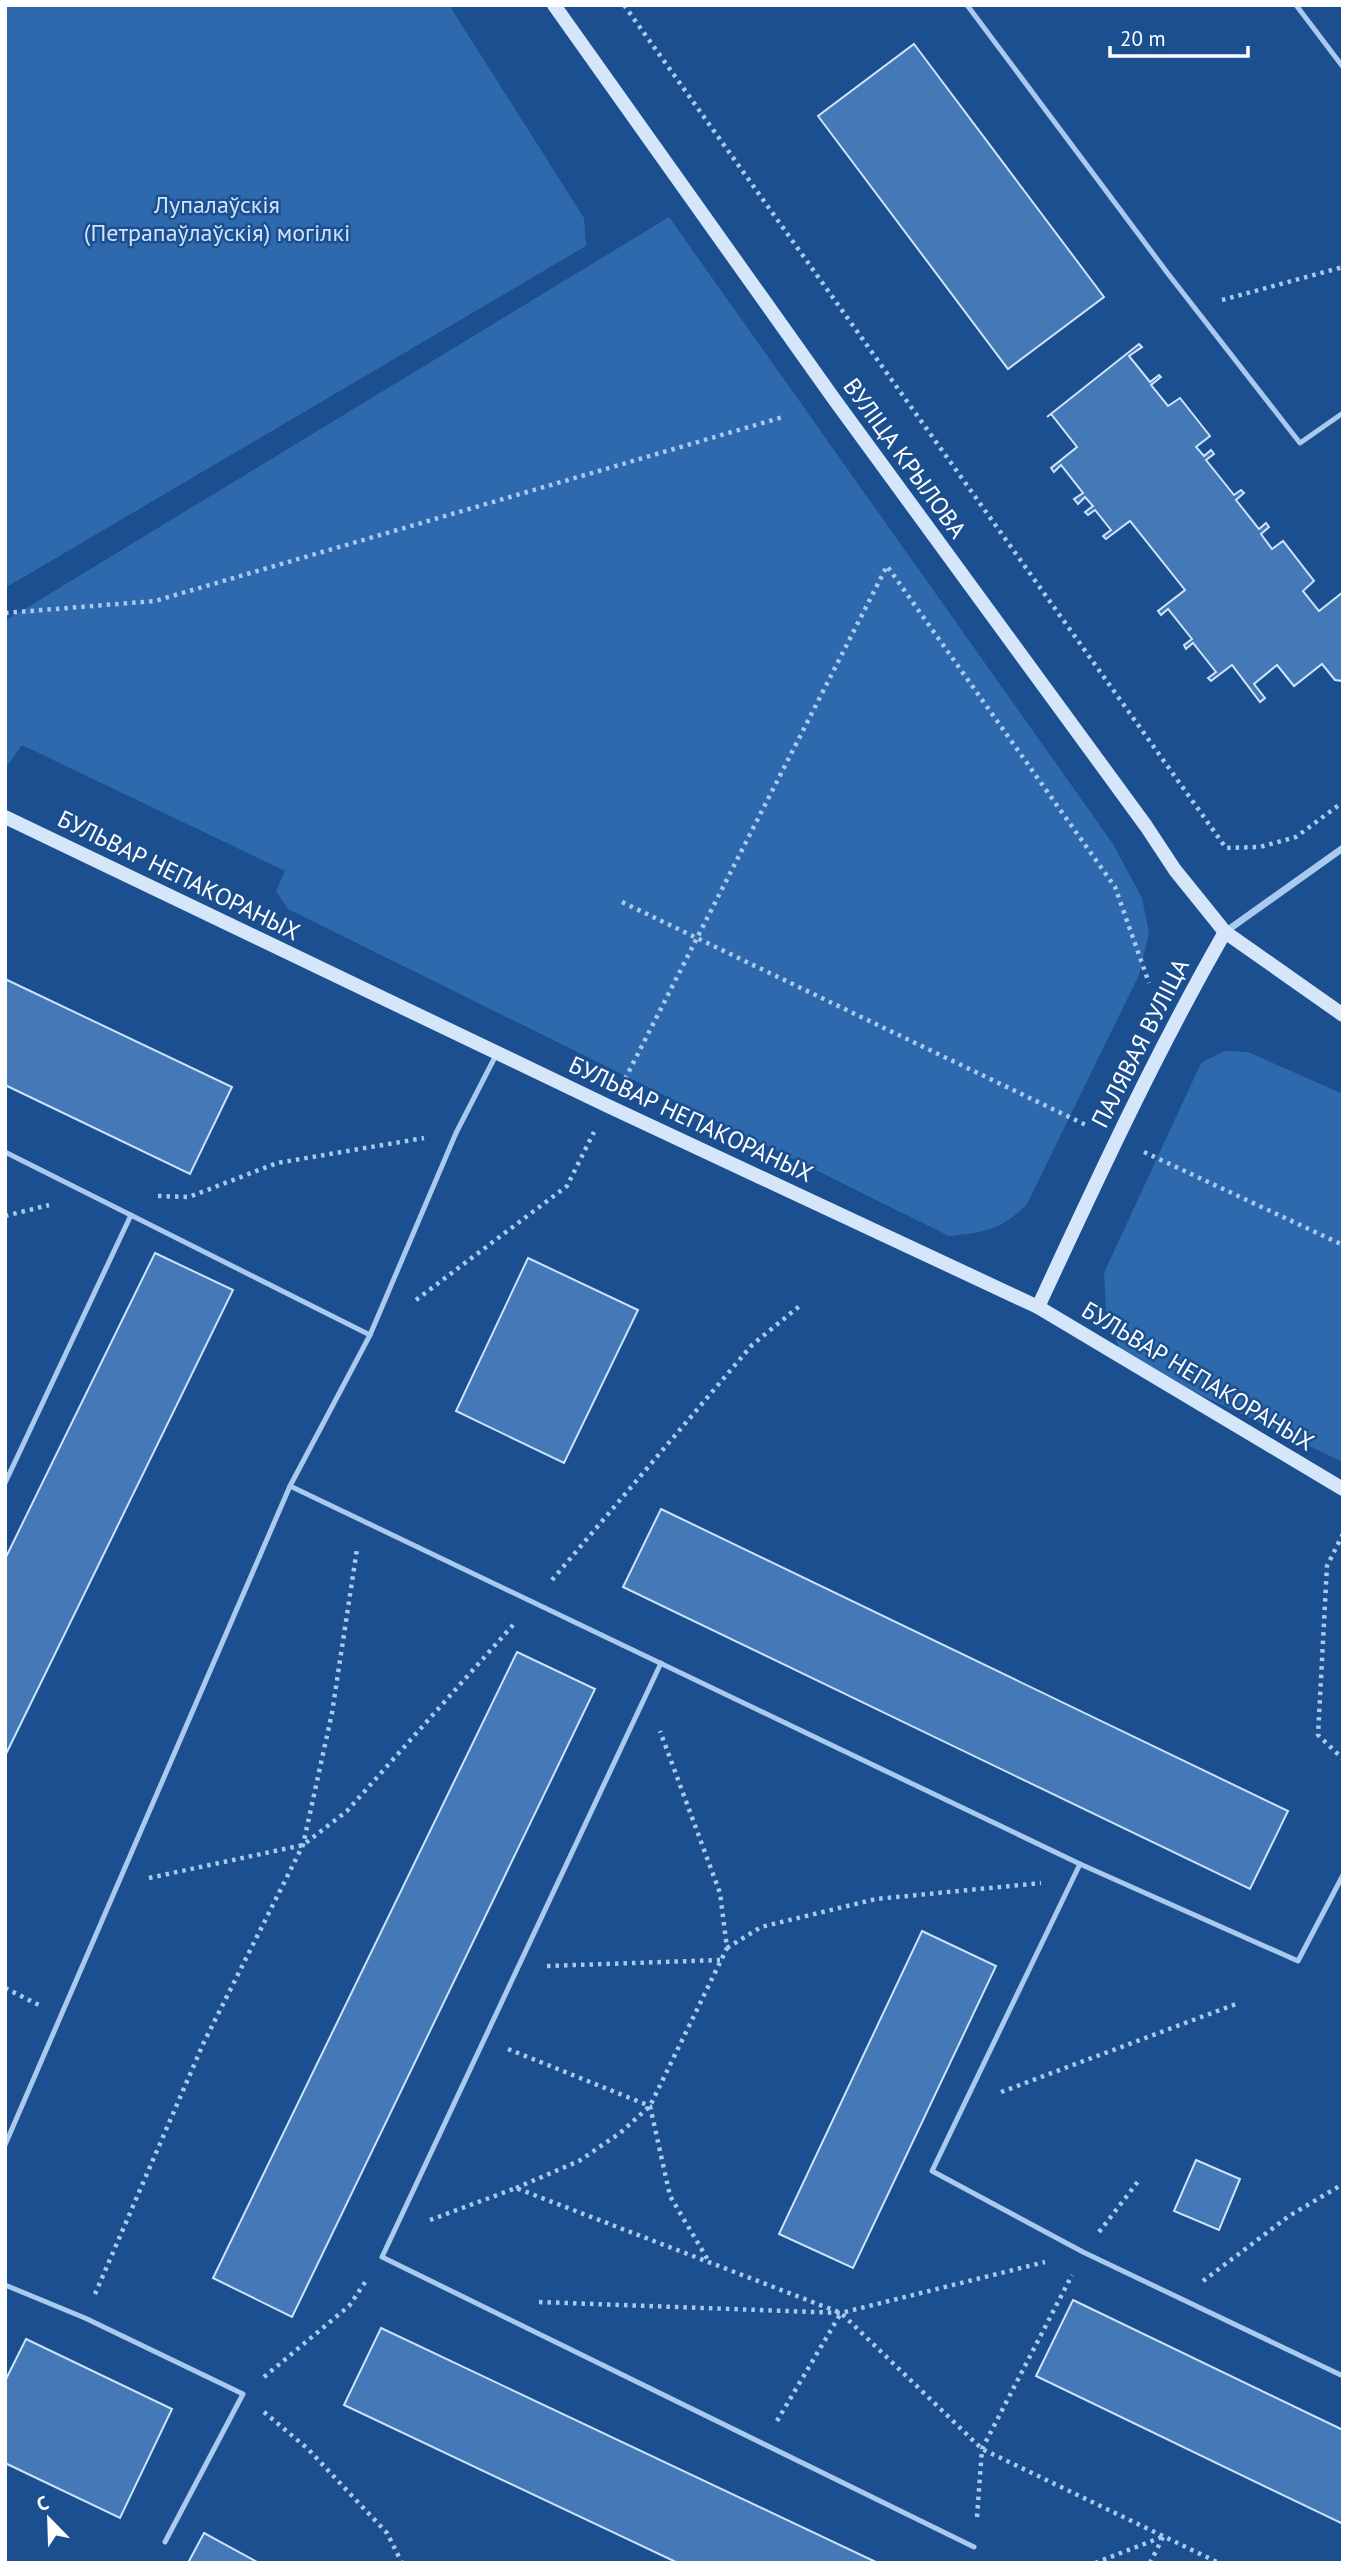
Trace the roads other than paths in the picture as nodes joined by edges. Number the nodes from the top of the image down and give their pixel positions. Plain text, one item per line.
1 (554, 5) edge
2 (967, 5) edge
3 (1296, 5) edge
4 (1343, 67) edge
5 (1343, 413) edge
6 (5, 817) edge
7 (1343, 848) edge
8 (1225, 932) junction
9 (1343, 1015) edge
10 (498, 1052) junction
11 (5, 1152) edge
12 (131, 1215) junction
13 (1038, 1307) junction
14 (370, 1335) junction
15 (5, 1483) edge
16 (290, 1486) junction
17 (1343, 1489) edge
18 (661, 1663) junction
19 (1080, 1864) junction
20 (1343, 1875) edge
21 (5, 2145) edge
22 (5, 2286) edge
23 (1343, 2376) edge
24 (165, 2542) dead end
25 (974, 2547) road end

1 - 8 main road, ВУЛІЦА КРЫЛОВА
2 - 5 lane
3 - 4 lane
6 - 10 main road, БУЛЬВАР НЕПАКОРАНЫХ
7 - 8 street, ПАЛЯВАЯ ВУЛІЦА
8 - 9 main road, ВУЛІЦА КРЫЛОВА
8 - 13 main road, ПАЛЯВАЯ ВУЛІЦА
10 - 13 main road, БУЛЬВАР НЕПАКОРАНЫХ
10 - 14 lane
11 - 12 lane
12 - 14 lane
12 - 15 lane
13 - 17 main road, БУЛЬВАР НЕПАКОРАНЫХ
14 - 16 lane
16 - 18 lane
16 - 21 lane
18 - 19 lane
18 - 25 lane
19 - 20 lane
19 - 23 lane
22 - 24 lane

